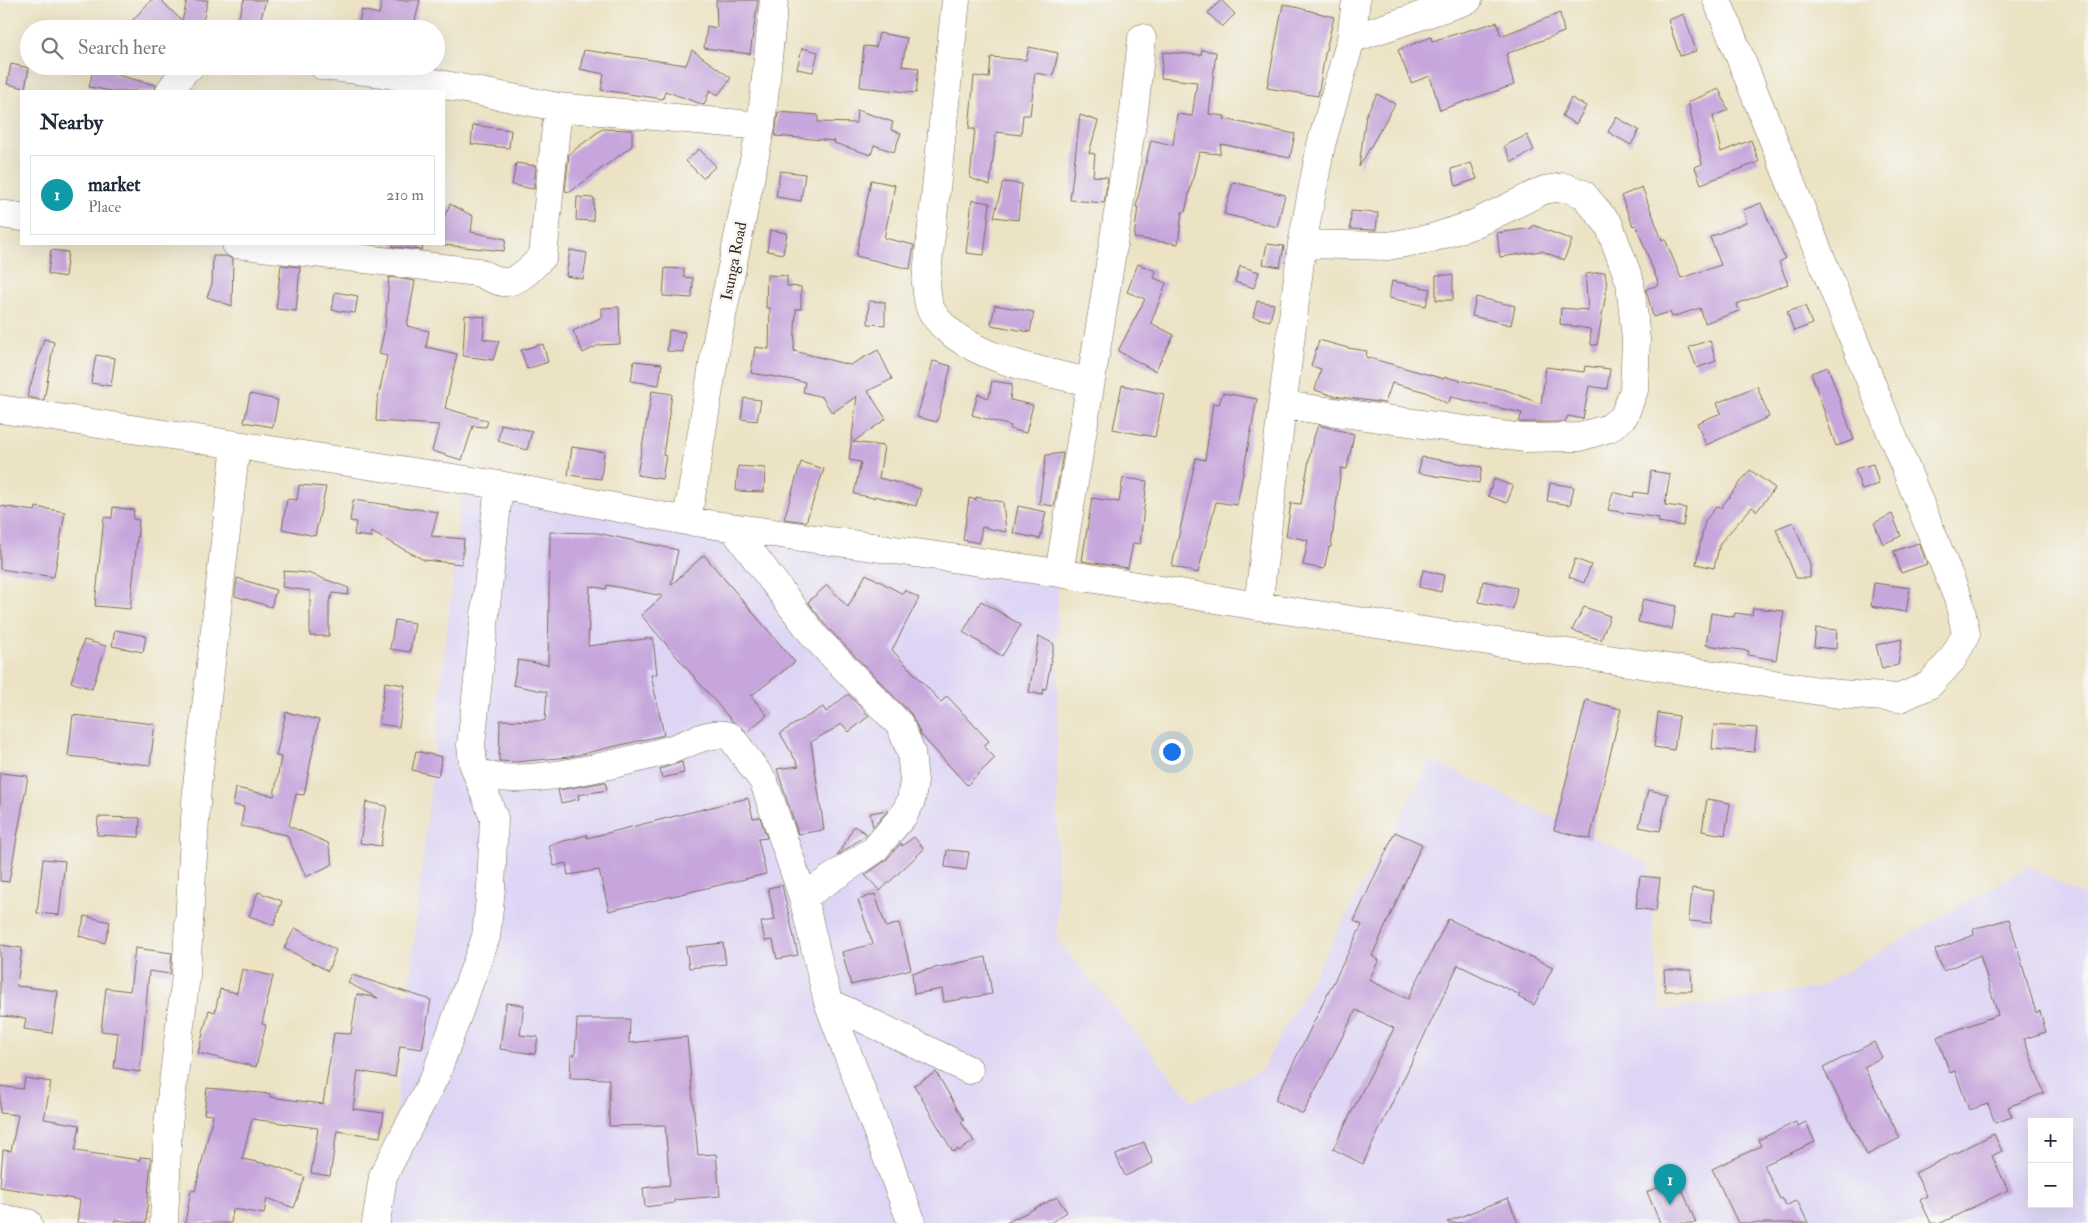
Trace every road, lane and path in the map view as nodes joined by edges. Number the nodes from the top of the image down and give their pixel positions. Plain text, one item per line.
1 (774, 0) edge
2 (956, 0) edge
3 (1356, 0) edge
4 (1468, 0) edge
5 (1717, 0) edge
6 (1142, 38) dead end
7 (1351, 39) junction
8 (181, 75) edge
9 (388, 75) edge
10 (171, 90) edge
11 (558, 107) junction
12 (761, 126) junction
13 (0, 214) edge
14 (20, 217) edge
15 (1302, 244) junction
16 (245, 245) edge
17 (1090, 382) junction
18 (1284, 405) junction
19 (0, 409) edge
20 (236, 444) junction
21 (499, 485) junction
22 (687, 521) junction
23 (733, 528) junction
24 (1059, 573) junction
25 (1258, 606) junction
26 (477, 771) junction
27 (803, 896) junction
28 (828, 1002) junction
29 (970, 1070) dead end
30 (0, 1218) edge
31 (28, 1223) edge
32 (164, 1223) edge
33 (376, 1223) edge
34 (912, 1223) edge

1 - 12 street, Isunga Road
2 - 17 street
3 - 7 street
4 - 7 street
5 - 25 street
6 - 17 street
7 - 15 street
8 - 10 street
9 - 11 street
11 - 12 street
11 - 16 street
12 - 22 street, Isunga Road
13 - 14 street
15 - 18 street
15 - 18 street
17 - 24 street
18 - 25 street
19 - 20 street
20 - 21 street
20 - 32 street
21 - 22 street
21 - 26 street
22 - 23 street
23 - 24 street
23 - 27 street
24 - 25 street
26 - 27 street
26 - 33 street
27 - 28 street
28 - 29 street
28 - 34 street
30 - 31 street

